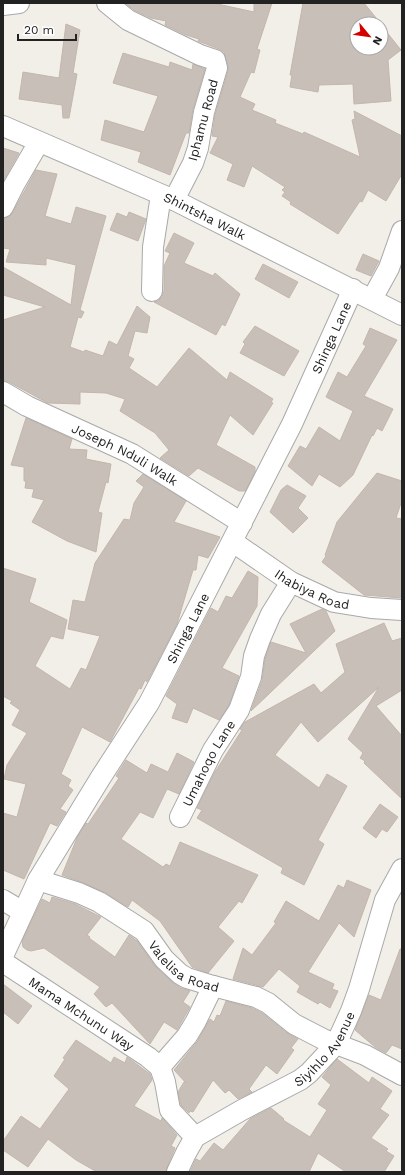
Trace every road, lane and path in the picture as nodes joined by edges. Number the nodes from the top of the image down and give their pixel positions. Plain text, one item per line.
1 (19, 3) edge
2 (107, 3) edge
3 (3, 5) edge
4 (3, 126) edge
5 (39, 142) junction
6 (168, 197) junction
7 (3, 207) edge
8 (402, 231) edge
9 (353, 289) junction
10 (152, 291) dead end
11 (372, 299) junction
12 (402, 314) edge
13 (3, 392) edge
14 (242, 523) junction
15 (233, 542) junction
16 (291, 582) junction
17 (402, 610) edge
18 (180, 816) dead end
19 (402, 869) edge
20 (38, 880) junction
21 (3, 900) edge
22 (23, 912) junction
23 (3, 956) edge
24 (3, 962) edge
25 (213, 986) junction
26 (336, 1044) junction
27 (160, 1067) junction
28 (402, 1075) edge
29 (195, 1137) junction
30 (177, 1172) edge

1 - 3 street
2 - 6 street, Iphamu Road
4 - 5 street, Shintsha Walk
5 - 6 street, Shintsha Walk
5 - 7 street
6 - 9 street, Shintsha Walk
6 - 10 street, Iphamu Road
8 - 11 street
9 - 11 street, Shintsha Walk
9 - 14 street, Shinga Lane
11 - 12 street, Shintsha Walk
13 - 14 street, Joseph Nduli Walk
14 - 15 street, Shinga Lane
15 - 16 street, Ihabiya Road
15 - 20 street, Shinga Lane
16 - 17 street, Ihabiya Road
16 - 18 street, Umahoqo Lane
19 - 26 street, Siyihlo Avenue
20 - 22 street, Shinga Lane
20 - 25 street, Valelisa Road
21 - 22 street
22 - 23 street, Shinga Lane
24 - 27 street, Mama Mchunu Way
25 - 26 street, Valelisa Road
25 - 27 street
26 - 28 street, Valelisa Road
26 - 29 street, Siyihlo Avenue
27 - 29 street
29 - 30 street

